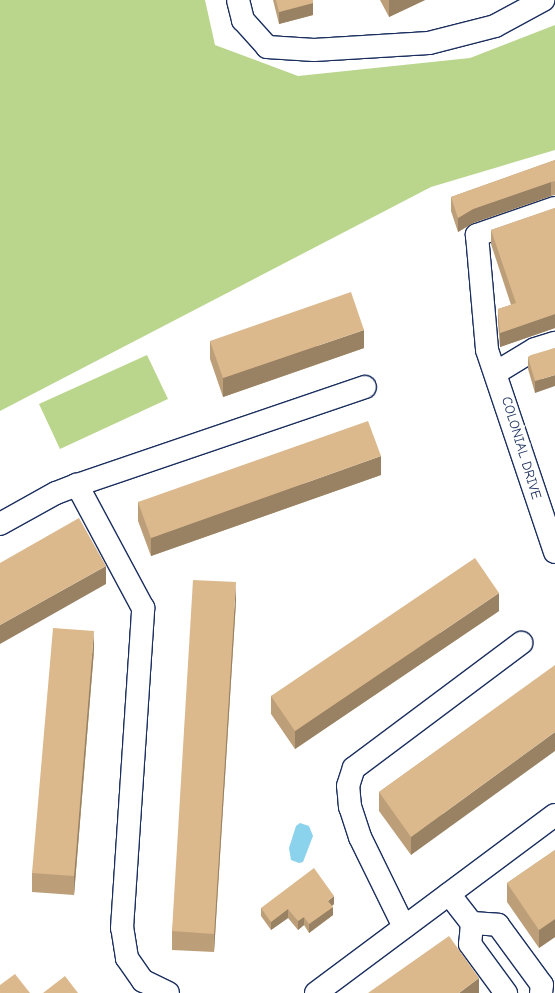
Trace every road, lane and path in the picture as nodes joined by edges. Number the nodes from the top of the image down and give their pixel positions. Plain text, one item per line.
1 (238, 0) edge
2 (543, 0) edge
3 (555, 208) edge
4 (555, 343) edge
5 (497, 372) junction
6 (365, 387) dead end
7 (77, 485) junction
8 (0, 524) edge
9 (555, 552) edge
10 (521, 643) dead end
11 (555, 815) edge
12 (449, 894) junction
13 (472, 923) junction
14 (404, 928) junction
15 (168, 993) edge
16 (316, 993) edge
17 (506, 993) edge
18 (541, 993) edge

1 - 2 street
3 - 5 street, COLONIAL DRIVE
4 - 5 street
5 - 9 street, COLONIAL DRIVE
6 - 7 street
7 - 8 street
7 - 15 street
10 - 14 street
11 - 12 street
12 - 13 street
12 - 14 street
13 - 17 street
13 - 18 street
14 - 16 street

